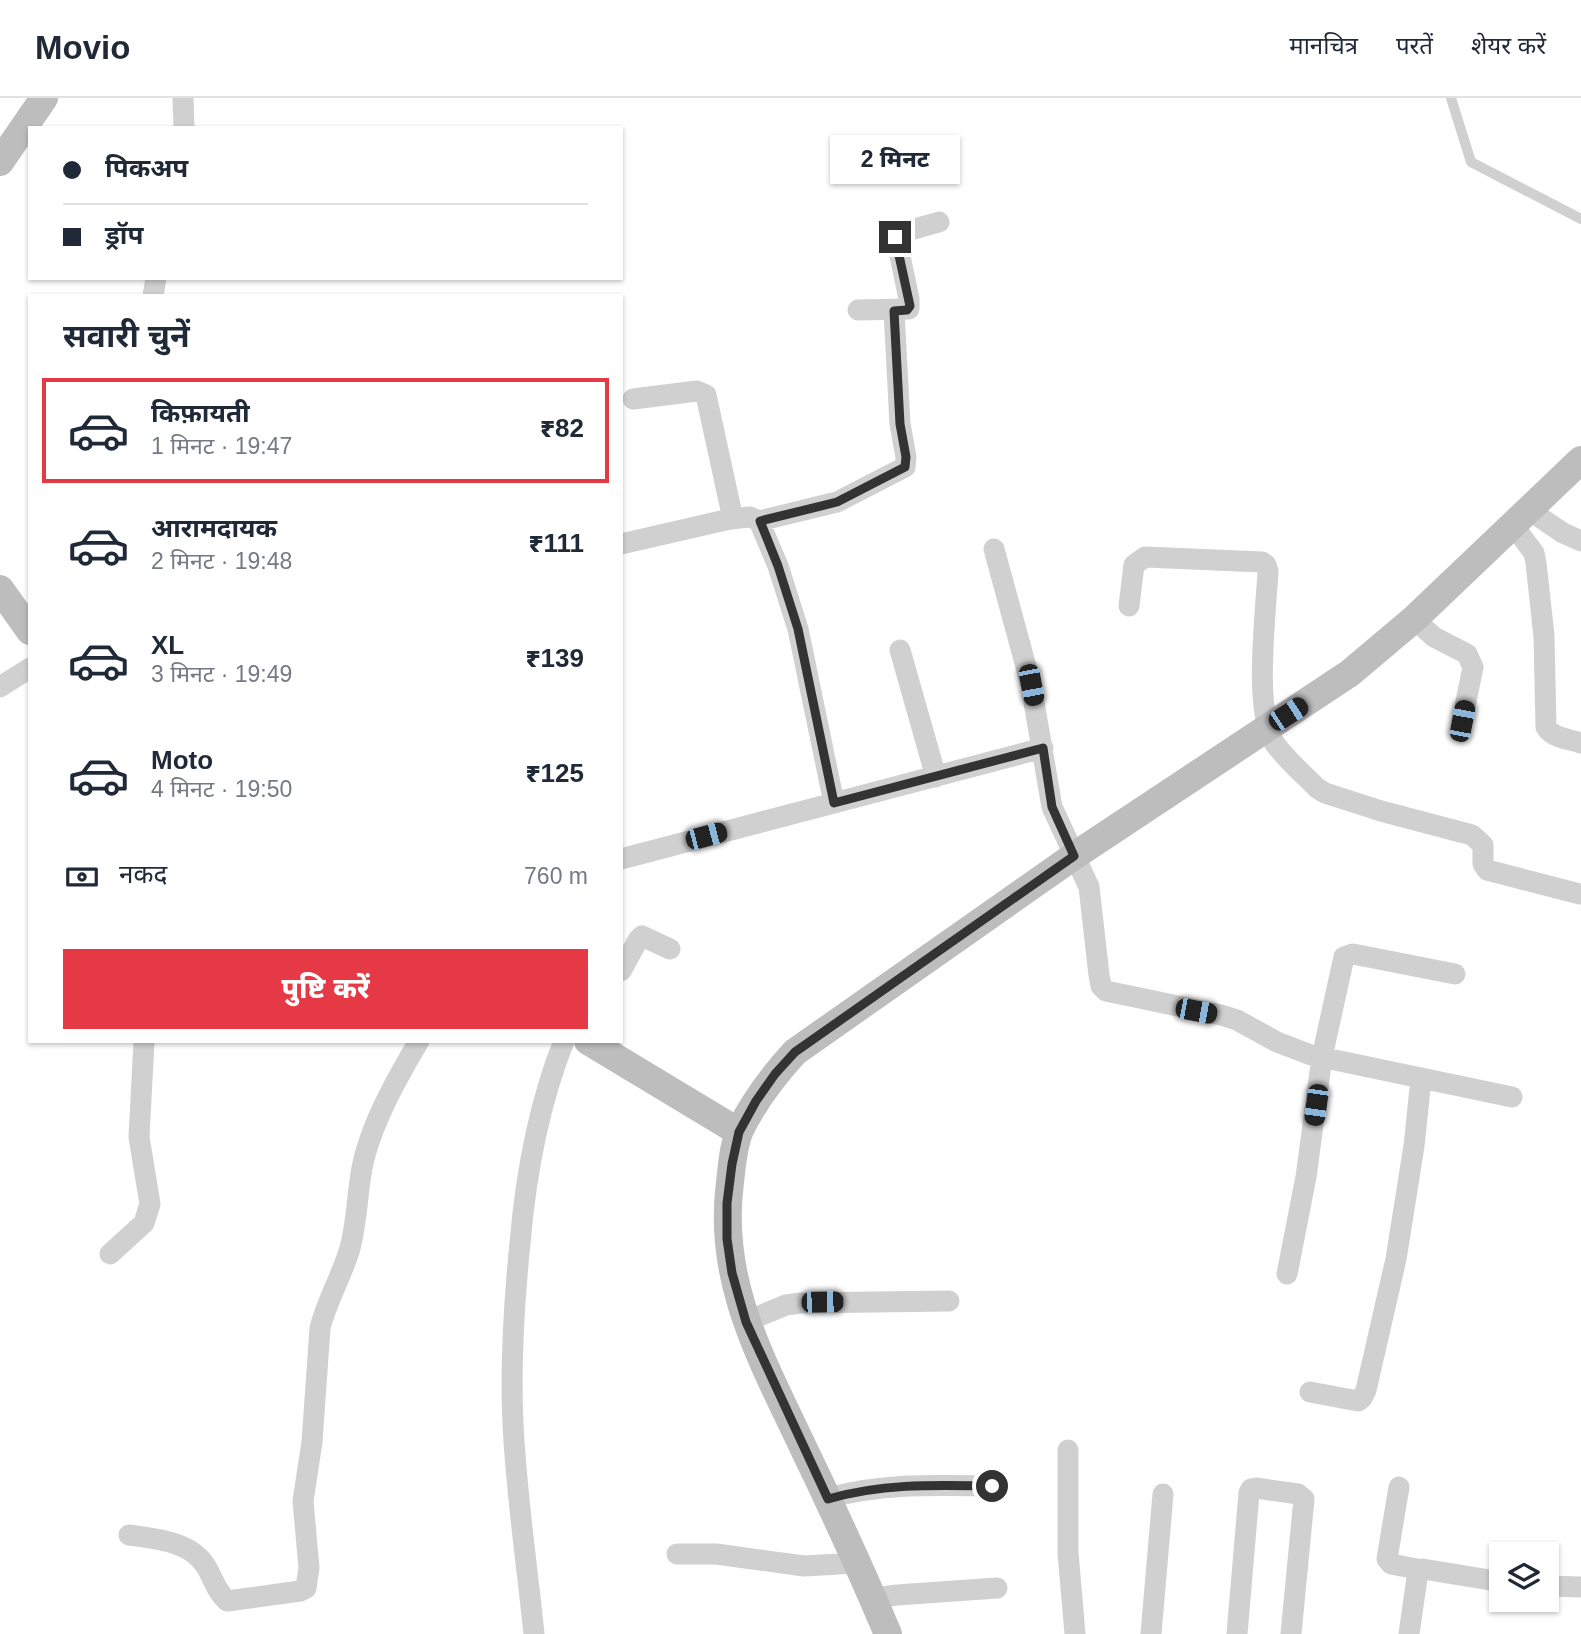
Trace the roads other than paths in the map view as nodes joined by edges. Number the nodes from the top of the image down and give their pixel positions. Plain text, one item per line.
1 (44, 98) edge
2 (183, 98) edge
3 (1453, 102) edge
4 (184, 126) edge
5 (0, 162) edge
6 (1581, 219) edge
7 (939, 222) dead end
8 (858, 310) dead end
9 (894, 311) junction
10 (633, 399) dead end
11 (1577, 469) edge
12 (733, 519) junction
13 (760, 521) junction
14 (1529, 526) junction
15 (1581, 541) edge
16 (623, 544) edge
17 (994, 549) dead end
18 (0, 589) edge
19 (1129, 606) dead end
20 (28, 628) edge
21 (1425, 629) junction
22 (900, 650) dead end
23 (28, 669) edge
24 (0, 687) edge
25 (1462, 721) dead end
26 (1271, 736) junction
27 (1581, 743) edge
28 (1043, 748) junction
29 (936, 777) junction
30 (834, 803) junction
31 (623, 858) edge
32 (1078, 865) junction
33 (1580, 894) edge
34 (670, 949) dead end
35 (623, 967) edge
36 (1455, 974) dead end
37 (144, 1043) edge
38 (418, 1043) edge
39 (563, 1043) edge
40 (591, 1043) edge
41 (1322, 1058) junction
42 (1421, 1079) junction
43 (1512, 1097) dead end
44 (739, 1132) junction
45 (110, 1254) dead end
46 (1287, 1274) dead end
47 (949, 1301) dead end
48 (758, 1317) junction
49 (1310, 1392) dead end
50 (1068, 1450) dead end
51 (992, 1486) dead end
52 (1399, 1487) dead end
53 (1163, 1494) dead end
54 (840, 1495) junction
55 (129, 1535) dead end
56 (677, 1554) dead end
57 (857, 1563) junction
58 (1422, 1570) junction
59 (1489, 1580) edge
60 (1559, 1586) edge
61 (1581, 1587) edge
62 (997, 1588) dead end
63 (885, 1596) junction
64 (534, 1634) edge
65 (888, 1634) edge
66 (1075, 1634) edge
67 (1151, 1634) edge
68 (1237, 1634) edge
69 (1291, 1634) edge
70 (1409, 1634) edge

1 - 5 street
2 - 4 street
3 - 6 lane
7 - 9 street
8 - 9 street
9 - 13 street
10 - 12 street
11 - 14 street
12 - 13 street
12 - 16 street
13 - 30 street
14 - 15 street
14 - 21 street
14 - 27 street
17 - 28 street
18 - 20 street
19 - 26 street
21 - 25 street
21 - 26 street
22 - 29 street
23 - 24 street
26 - 32 street
26 - 33 street
28 - 29 street
28 - 32 street
29 - 30 street
30 - 31 street
32 - 41 street
32 - 44 street
34 - 35 street
36 - 41 street
37 - 45 street
38 - 55 street
39 - 64 street
40 - 44 street
41 - 42 street
41 - 46 street
42 - 43 street
42 - 49 street
44 - 48 street
47 - 48 street
48 - 54 street
50 - 66 street
51 - 54 street
52 - 58 street
53 - 67 street
54 - 57 street
56 - 57 street
57 - 63 street
58 - 59 street
58 - 70 street
60 - 61 street
62 - 63 street
63 - 65 street
68 - 69 street

